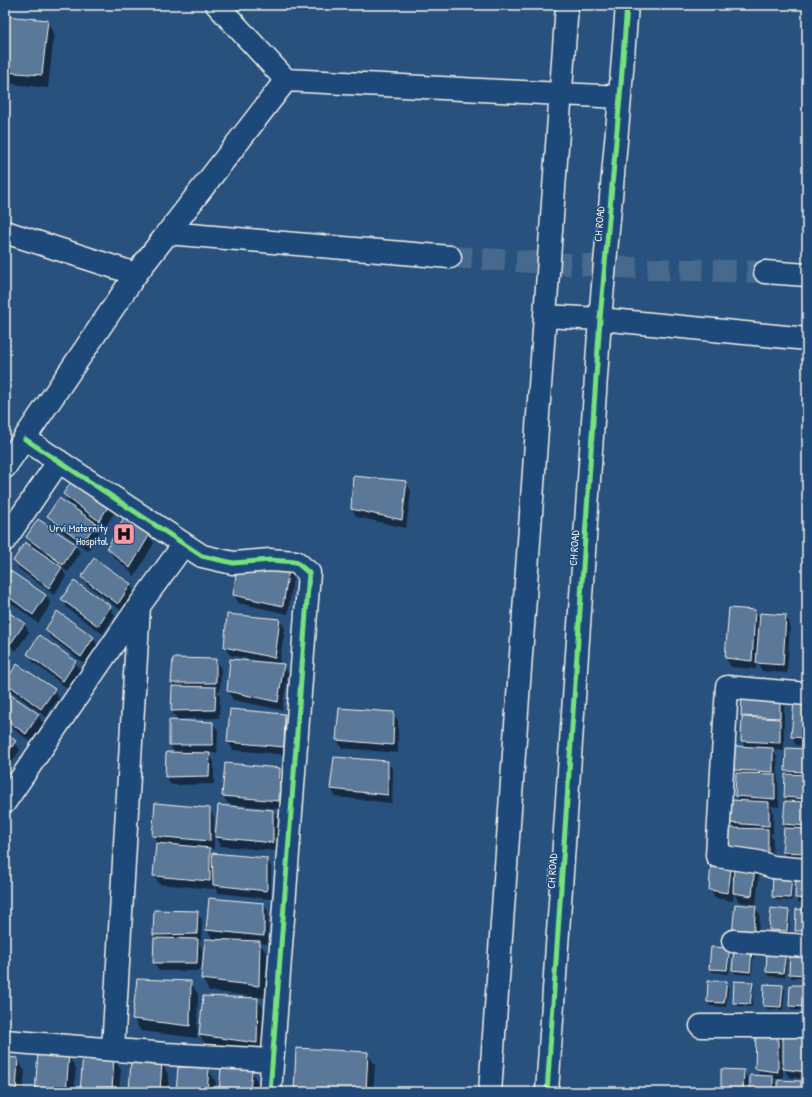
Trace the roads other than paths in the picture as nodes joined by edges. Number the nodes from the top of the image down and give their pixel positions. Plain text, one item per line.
1 (217, 5) edge
2 (567, 5) edge
3 (626, 5) edge
4 (286, 80) junction
5 (560, 94) junction
6 (620, 97) junction
7 (5, 232) edge
8 (167, 233) junction
9 (450, 257) tunnel mouth
10 (765, 272) tunnel mouth
11 (136, 274) junction
12 (807, 275) edge
13 (545, 316) junction
14 (600, 319) junction
15 (807, 339) edge
16 (25, 439) junction
17 (59, 461) junction
18 (5, 467) edge
19 (5, 540) edge
20 (184, 544) junction
21 (139, 606) junction
22 (807, 694) edge
23 (5, 802) edge
24 (807, 870) edge
25 (732, 941) dead end
26 (807, 946) edge
27 (701, 1026) dead end
28 (807, 1026) edge
29 (5, 1042) edge
30 (112, 1049) junction
31 (272, 1060) junction
32 (270, 1092) edge
33 (490, 1092) edge
34 (547, 1092) edge

1 - 4 street
2 - 5 street
3 - 6 street, CH ROAD
4 - 5 street
4 - 8 street
5 - 6 street
5 - 13 street
6 - 14 street, CH ROAD
7 - 11 street
8 - 9 street
8 - 11 street
10 - 12 street
11 - 16 street
13 - 14 street
13 - 33 street
14 - 15 street
14 - 34 street, CH ROAD
16 - 17 street
16 - 18 street
17 - 19 street
17 - 20 street
20 - 21 street
20 - 31 street
21 - 23 street
21 - 30 street
22 - 24 street
25 - 26 street
27 - 28 street
29 - 30 street
30 - 31 street
31 - 32 street

